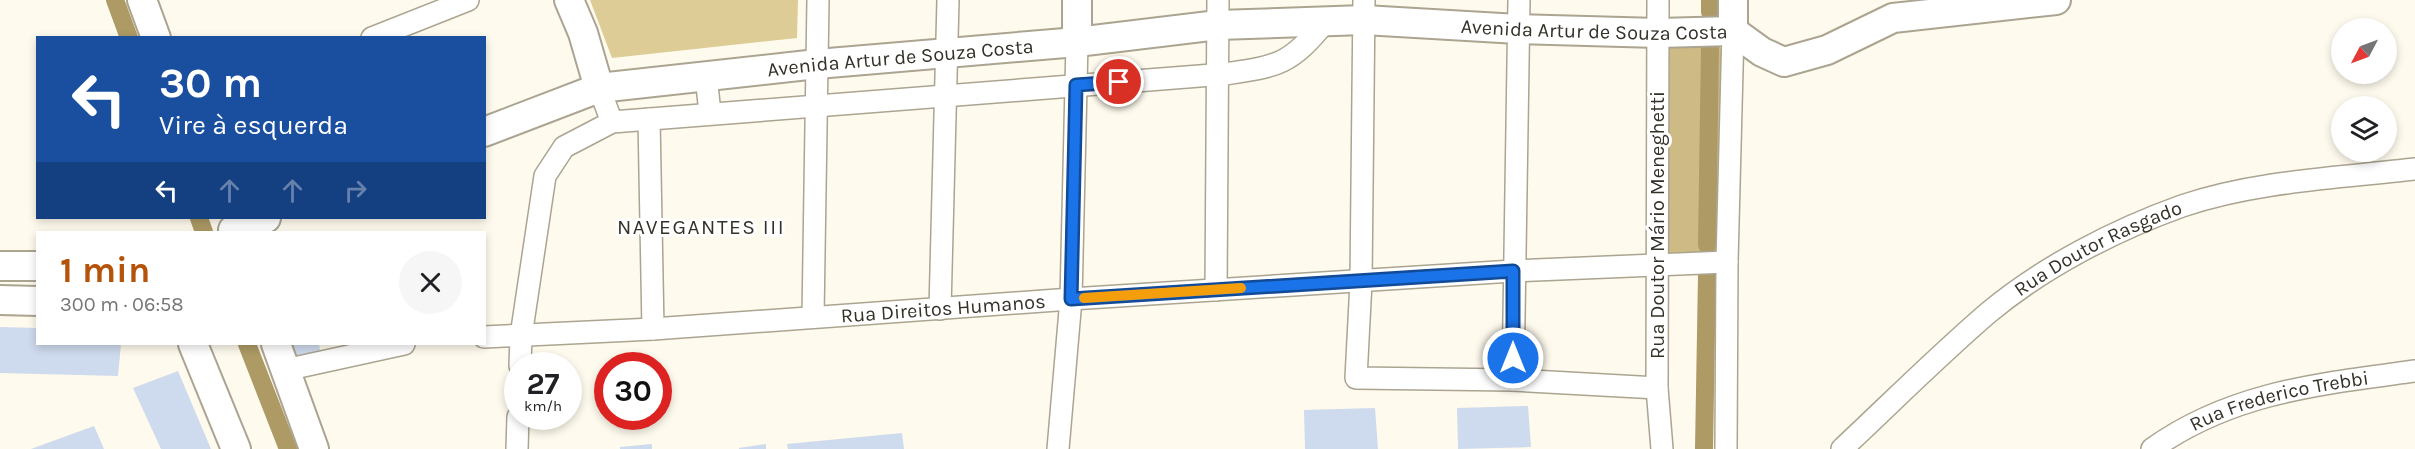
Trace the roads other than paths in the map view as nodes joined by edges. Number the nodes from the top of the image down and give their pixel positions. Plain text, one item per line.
1 (142, 0) edge
2 (468, 0) edge
3 (568, 0) edge
4 (818, 0) edge
5 (948, 0) edge
6 (1077, 0) edge
7 (1519, 0) edge
8 (1658, 0) edge
9 (1733, 0) edge
10 (2056, 0) edge
11 (1962, 5) edge
12 (1364, 10) edge
13 (1218, 12) edge
14 (1325, 21) junction
15 (1518, 29) junction
16 (1733, 31) junction
17 (1658, 33) junction
18 (155, 36) edge
19 (377, 36) edge
20 (1077, 42) junction
21 (948, 55) junction
22 (817, 64) junction
23 (706, 76) junction
24 (1076, 85) junction
25 (599, 88) junction
26 (947, 94) junction
27 (816, 104) junction
28 (710, 113) junction
29 (649, 119) junction
30 (612, 122) junction
31 (486, 131) edge
32 (2415, 169) edge
33 (262, 219) edge
34 (232, 227) edge
35 (1727, 262) junction
36 (1658, 264) junction
37 (0, 266) edge
38 (36, 266) edge
39 (1513, 271) junction
40 (1361, 282) junction
41 (1216, 290) junction
42 (1071, 299) junction
43 (0, 300) edge
44 (36, 301) edge
45 (940, 309) junction
46 (813, 317) junction
47 (653, 329) junction
48 (521, 336) junction
49 (486, 337) edge
50 (193, 345) edge
51 (276, 345) edge
52 (399, 345) edge
53 (520, 352) edge
54 (285, 370) junction
55 (2415, 371) edge
56 (1513, 380) junction
57 (1657, 388) junction
58 (518, 430) edge
59 (236, 449) edge
60 (314, 449) edge
61 (517, 449) edge
62 (1058, 449) edge
63 (1662, 449) edge
64 (1726, 449) edge
65 (1842, 449) edge
66 (2151, 449) edge

1 - 18 street
2 - 19 street
3 - 25 street
4 - 22 street
5 - 21 street
6 - 20 street
7 - 15 street
8 - 17 street, Rua Doutor Mário Meneghetti
9 - 16 street
10 - 11 street, Avenida Artur de Souza Costa
11 - 16 street, Avenida Artur de Souza Costa
12 - 14 street, Avenida Artur de Souza Costa
12 - 15 street, Avenida Artur de Souza Costa
12 - 40 street
13 - 14 street, Avenida Artur de Souza Costa
13 - 20 street, Avenida Artur de Souza Costa
13 - 41 street
14 - 24 street, Avenida Artur de Souza Costa
15 - 17 street, Avenida Artur de Souza Costa
15 - 39 street
16 - 17 street, Avenida Artur de Souza Costa
16 - 35 street
17 - 36 street, Rua Doutor Mário Meneghetti
20 - 21 street, Avenida Artur de Souza Costa
20 - 24 street
21 - 22 street, Avenida Artur de Souza Costa
21 - 26 street
22 - 23 street, Avenida Artur de Souza Costa
22 - 27 street
23 - 25 street, Avenida Artur de Souza Costa
23 - 28 street
24 - 26 street, Avenida Artur de Souza Costa
24 - 42 street
25 - 30 street
25 - 31 street, Avenida Artur de Souza Costa
26 - 27 street, Avenida Artur de Souza Costa
26 - 45 street
27 - 28 street, Avenida Artur de Souza Costa
27 - 46 street
28 - 29 street, Avenida Artur de Souza Costa
29 - 30 street, Avenida Artur de Souza Costa
29 - 47 street
30 - 48 street, Avenida Artur de Souza Costa
32 - 65 street, Rua Doutor Rasgado
33 - 34 street
35 - 36 street, Rua Direitos Humanos
35 - 64 street
36 - 39 street, Rua Direitos Humanos
36 - 57 street, Rua Doutor Mário Meneghetti
37 - 38 street
39 - 40 street, Rua Direitos Humanos
39 - 56 street
40 - 41 street, Rua Direitos Humanos
40 - 56 street
41 - 42 street, Rua Direitos Humanos
42 - 45 street, Rua Direitos Humanos
42 - 62 street
43 - 44 street
45 - 46 street, Rua Direitos Humanos
46 - 47 street, Rua Direitos Humanos
47 - 48 street, Rua Direitos Humanos
48 - 49 street, Rua Direitos Humanos
48 - 53 street
50 - 59 street
51 - 54 street
52 - 54 street
54 - 60 street
55 - 66 street, Rua Frederico Trebbi
56 - 57 street
57 - 63 street, Rua Doutor Mário Meneghetti
58 - 61 street

